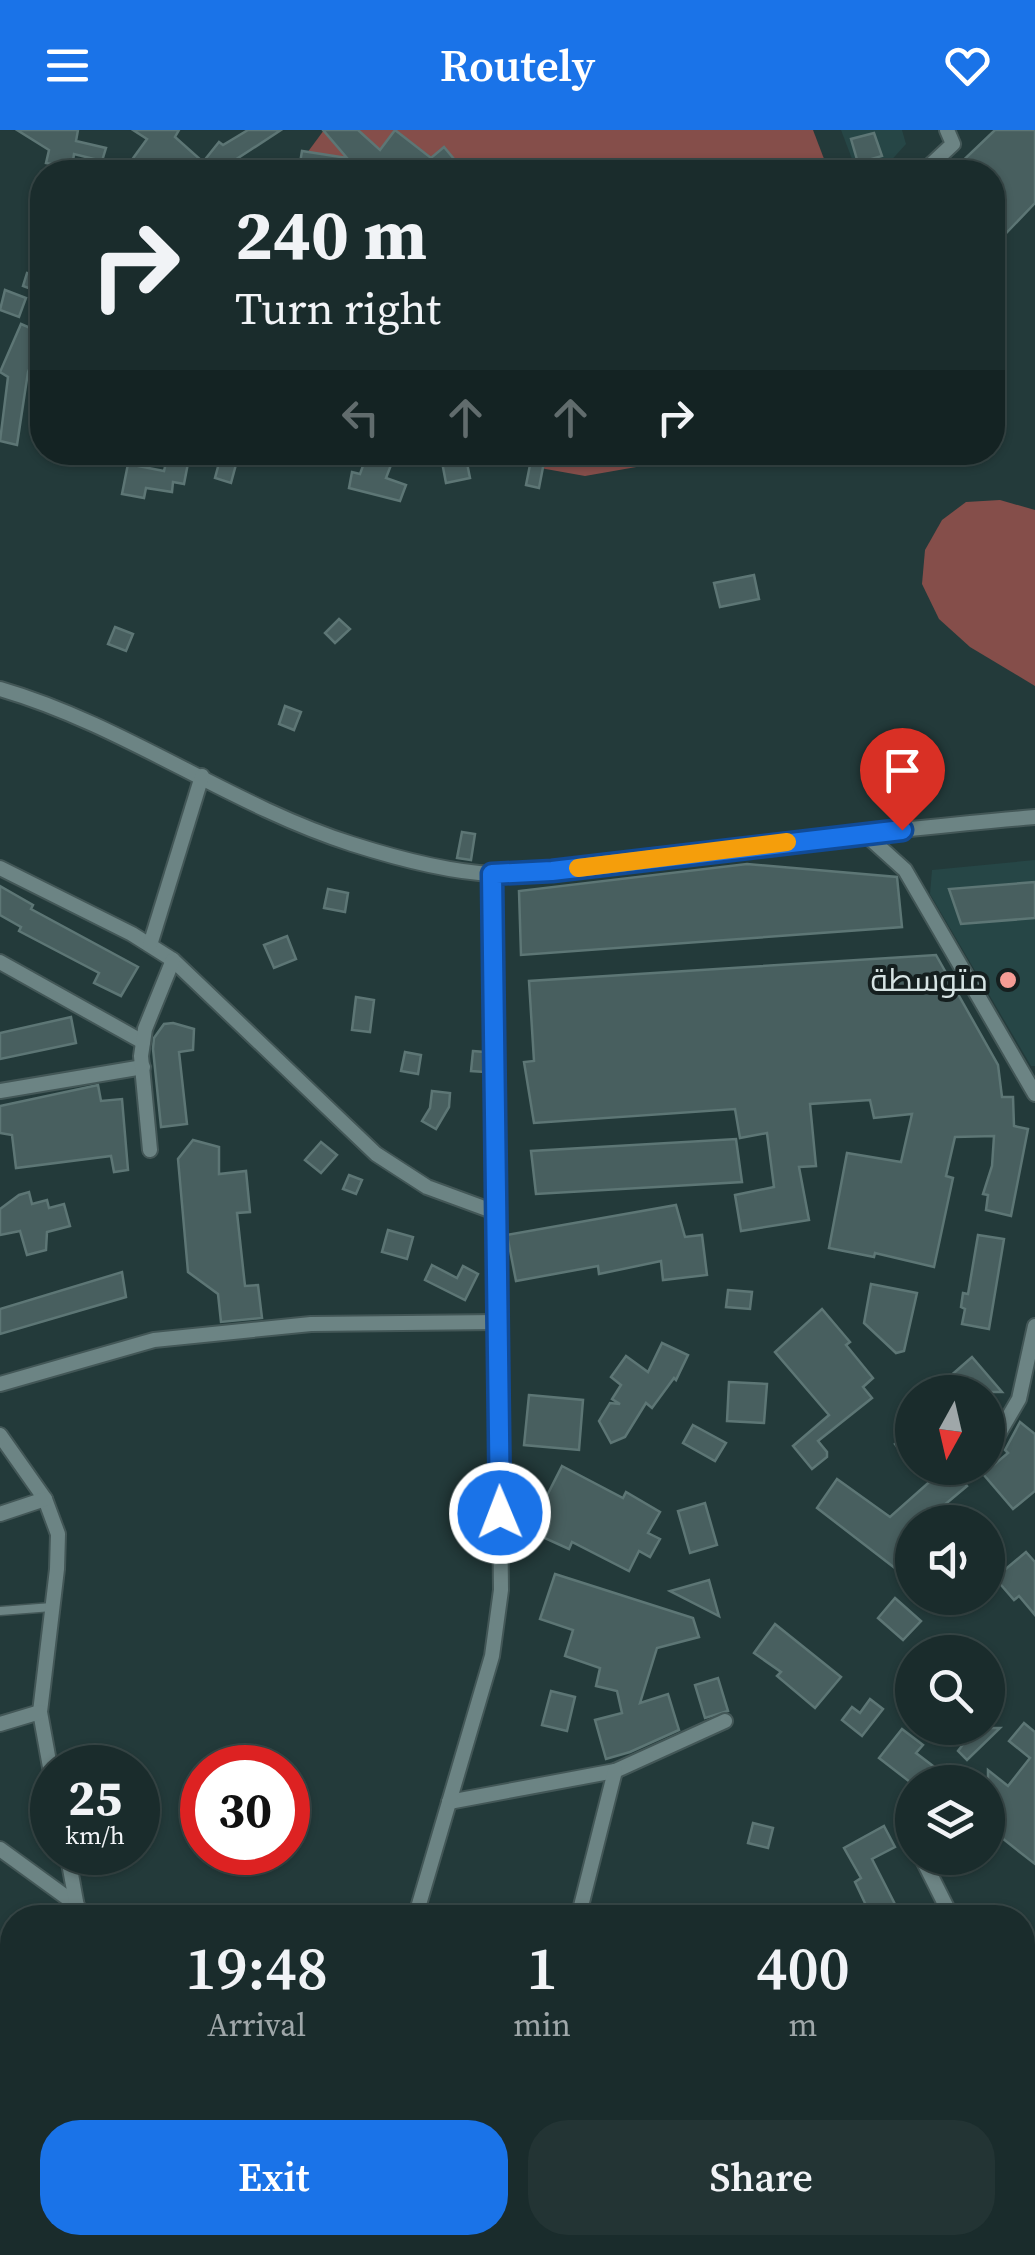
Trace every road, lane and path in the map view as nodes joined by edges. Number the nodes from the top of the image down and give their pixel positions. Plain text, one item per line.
1 (947, 130) edge
2 (936, 160) edge
3 (0, 689) edge
4 (202, 776) junction
5 (1035, 817) edge
6 (864, 833) junction
7 (0, 868) edge
8 (492, 874) junction
9 (150, 945) junction
10 (173, 960) junction
11 (0, 962) edge
12 (143, 1042) junction
13 (143, 1067) junction
14 (0, 1091) edge
15 (1035, 1094) edge
16 (150, 1150) dead end
17 (495, 1212) junction
18 (497, 1322) junction
19 (1035, 1326) edge
20 (0, 1384) edge
21 (1005, 1424) edge
22 (0, 1435) edge
23 (44, 1499) junction
24 (0, 1514) edge
25 (52, 1607) junction
26 (1, 1613) edge
27 (40, 1712) junction
28 (725, 1722) dead end
29 (0, 1724) edge
30 (46, 1745) edge
31 (615, 1771) junction
32 (449, 1802) junction
33 (0, 1850) edge
34 (71, 1875) edge
35 (931, 1875) edge
36 (70, 1905) edge
37 (77, 1905) edge
38 (419, 1905) edge
39 (581, 1905) edge
40 (946, 1905) edge

1 - 2 street
3 - 4 street
4 - 8 street
4 - 9 street
5 - 6 street
6 - 8 street
6 - 15 street
7 - 9 street
8 - 17 street
9 - 10 street
10 - 12 street
10 - 17 street
11 - 12 street
12 - 13 street
13 - 14 street
13 - 16 street
17 - 18 street
18 - 20 street
18 - 32 street
19 - 21 street
22 - 23 street
23 - 24 street
23 - 25 street
25 - 26 lane
25 - 27 street
27 - 29 street
27 - 30 street
28 - 31 street
31 - 32 street
31 - 39 street
32 - 38 street
33 - 36 street
34 - 37 street
35 - 40 street

